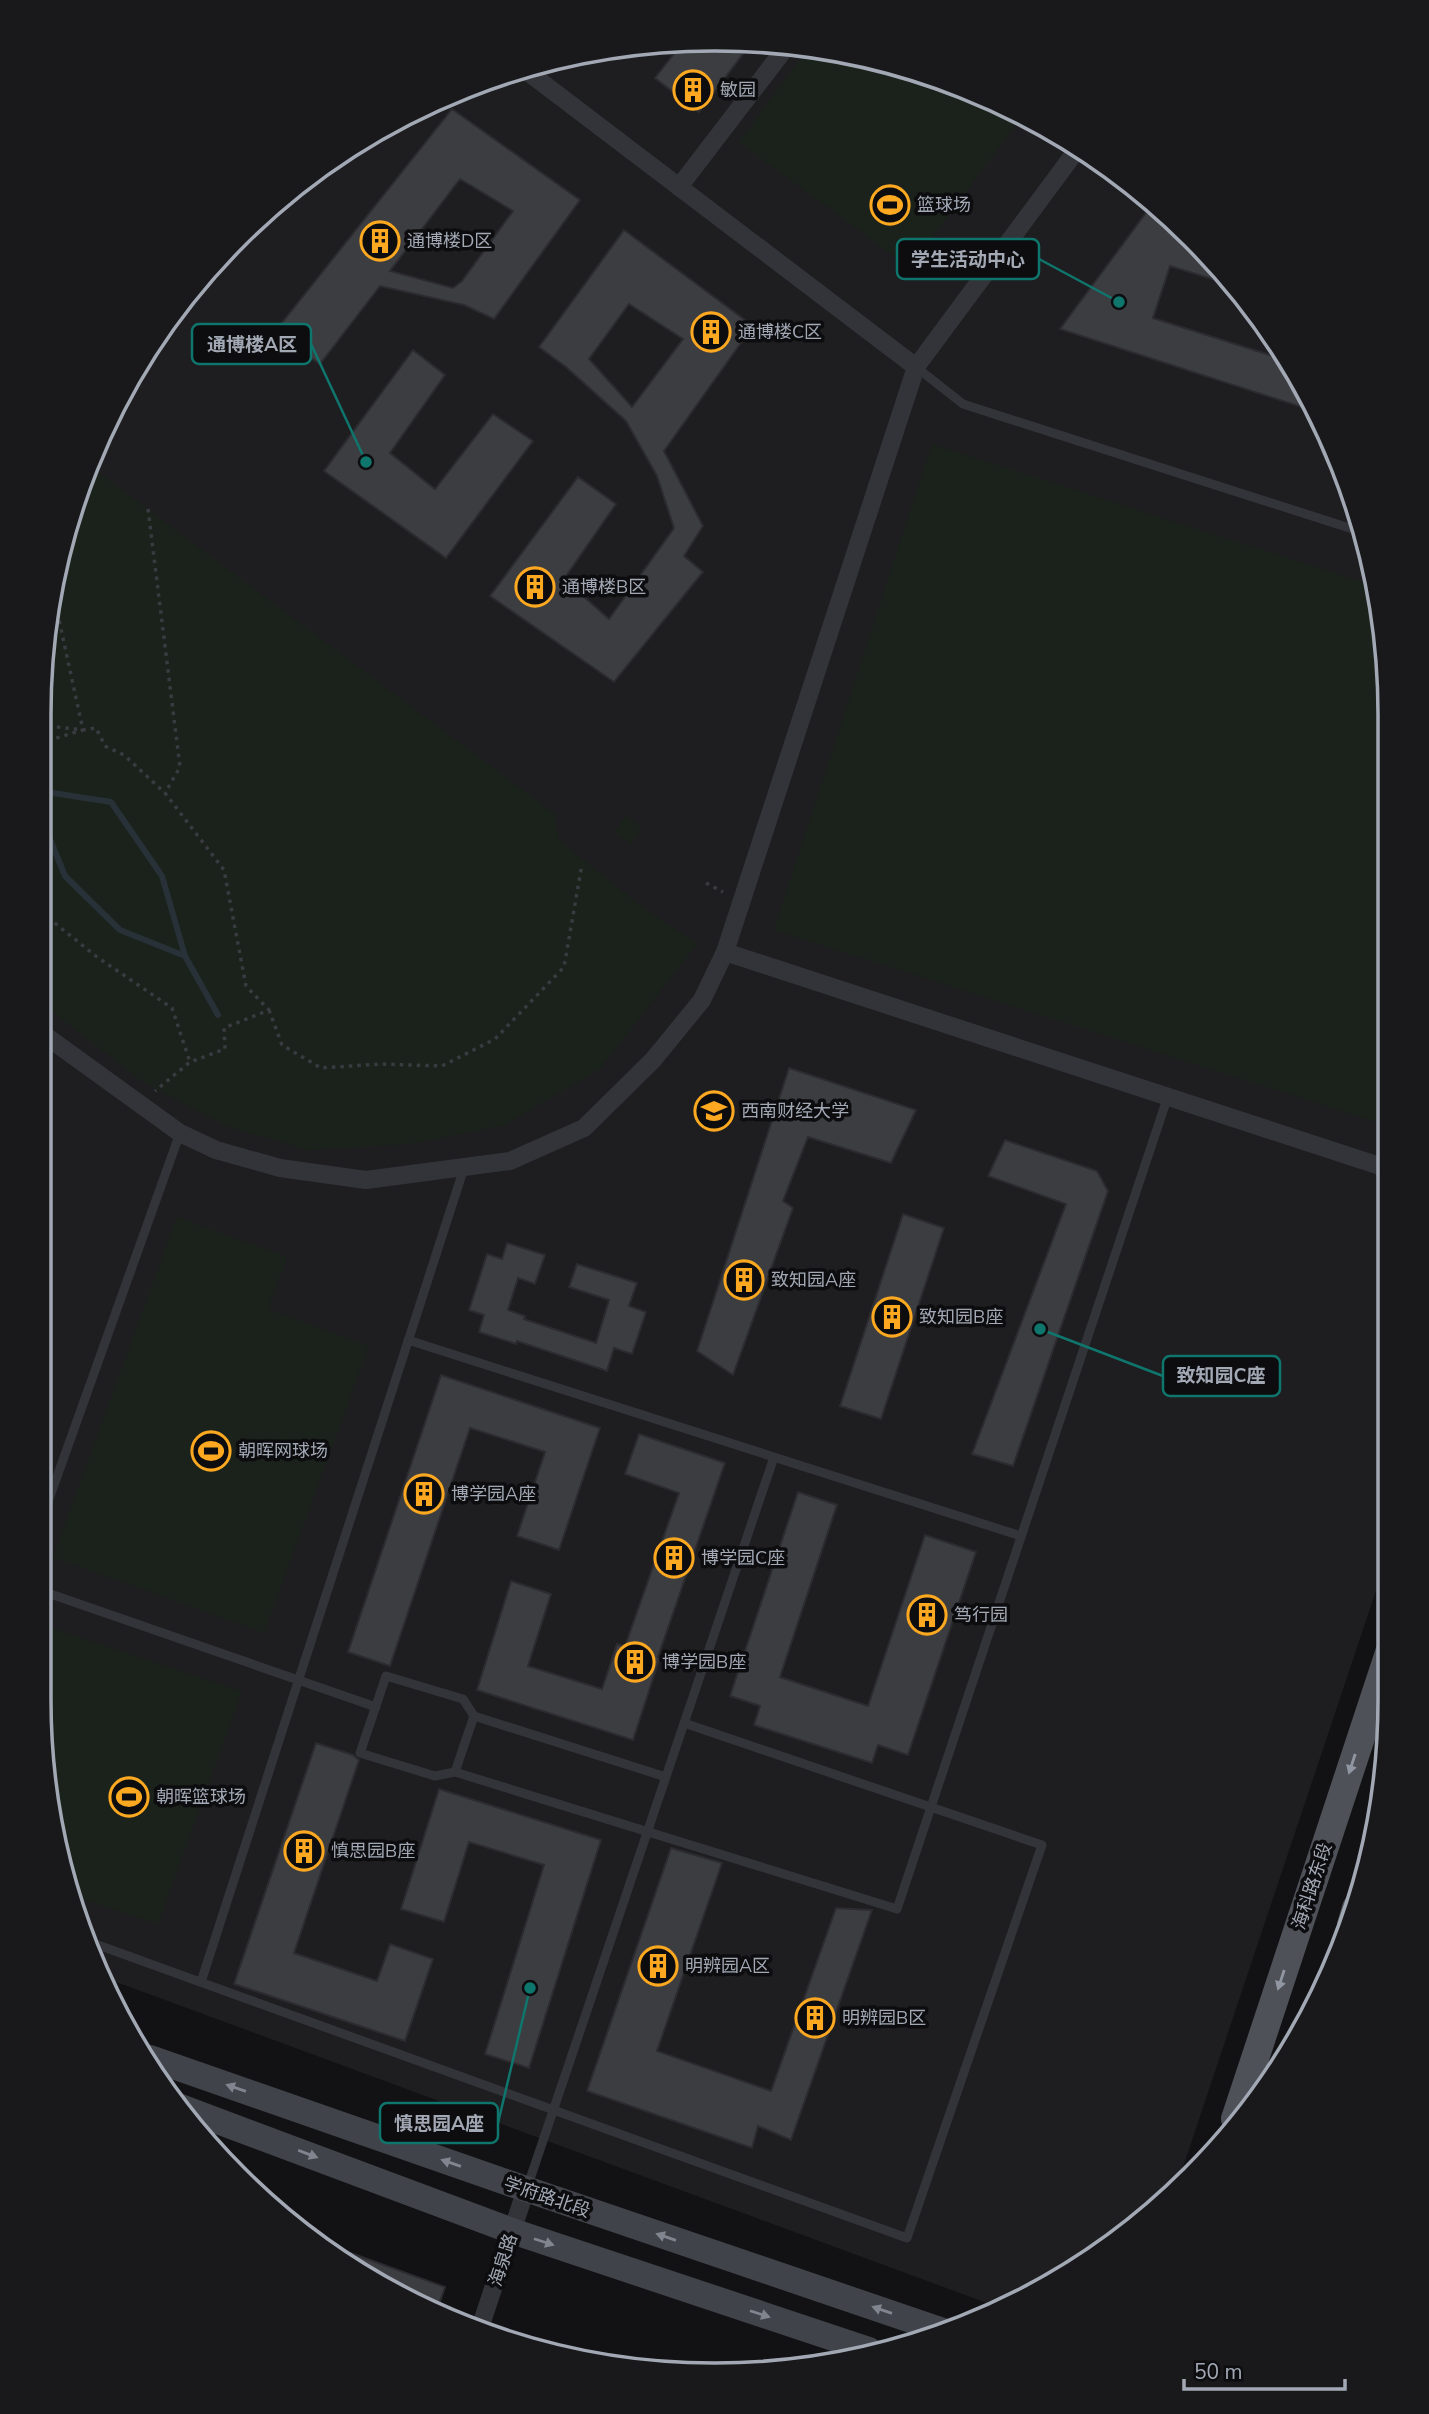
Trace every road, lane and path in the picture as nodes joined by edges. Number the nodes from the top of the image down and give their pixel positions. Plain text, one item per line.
1 (781, 54) edge
2 (533, 76) edge
3 (1072, 156) edge
4 (679, 187) junction
5 (916, 367) junction
6 (148, 509) dead end
7 (1352, 529) edge
8 (58, 616) edge
9 (51, 726) edge
10 (83, 730) junction
11 (51, 740) edge
12 (165, 793) junction
13 (582, 864) dead end
14 (51, 920) edge
15 (725, 951) junction
16 (269, 1010) junction
17 (51, 1040) edge
18 (190, 1062) junction
19 (1168, 1096) junction
20 (140, 1104) junction
21 (180, 1133) junction
22 (1378, 1165) edge
23 (464, 1168) junction
24 (408, 1340) junction
25 (774, 1457) junction
26 (51, 1493) edge
27 (1021, 1536) junction
28 (51, 1594) edge
29 (298, 1680) junction
30 (1378, 1686) edge
31 (376, 1707) junction
32 (474, 1716) junction
33 (684, 1723) junction
34 (455, 1772) junction
35 (666, 1777) junction
36 (931, 1807) junction
37 (647, 1832) junction
38 (98, 1945) edge
39 (201, 1982) junction
40 (159, 2061) edge
41 (1239, 2106) edge
42 (553, 2110) junction
43 (195, 2112) edge
44 (526, 2189) junction
45 (512, 2231) junction
46 (483, 2321) edge
47 (931, 2327) edge
48 (859, 2347) edge

1 - 4 street
2 - 4 street
3 - 5 street
4 - 5 street
5 - 7 lane
5 - 15 street
6 - 12 path
8 - 10 path
9 - 10 path
10 - 11 path
10 - 12 path
12 - 16 path
13 - 16 path
14 - 18 path
15 - 19 street
15 - 23 street
16 - 18 path
17 - 20 street
18 - 20 path
19 - 22 street
19 - 27 lane
20 - 21 street
21 - 23 street
21 - 26 lane
23 - 24 lane
24 - 25 lane
24 - 29 lane
25 - 27 lane
25 - 33 lane
27 - 36 lane
28 - 29 lane
29 - 31 lane
29 - 39 lane
30 -> 41 main road, 海科路东段
31 - 32 lane
31 - 34 lane
32 - 34 lane
32 - 35 lane
33 - 35 lane
33 - 36 lane
34 - 37 lane
35 - 37 lane
36 - 37 lane
36 - 42 lane
37 - 42 lane
38 - 39 lane
39 - 42 lane
44 -> 40 main road, 学府路北段
42 - 44 lane
43 -> 45 main road
44 - 45 street, 海泉路
47 -> 44 main road, 学府路北段
45 - 46 street, 海泉路
45 -> 48 main road

